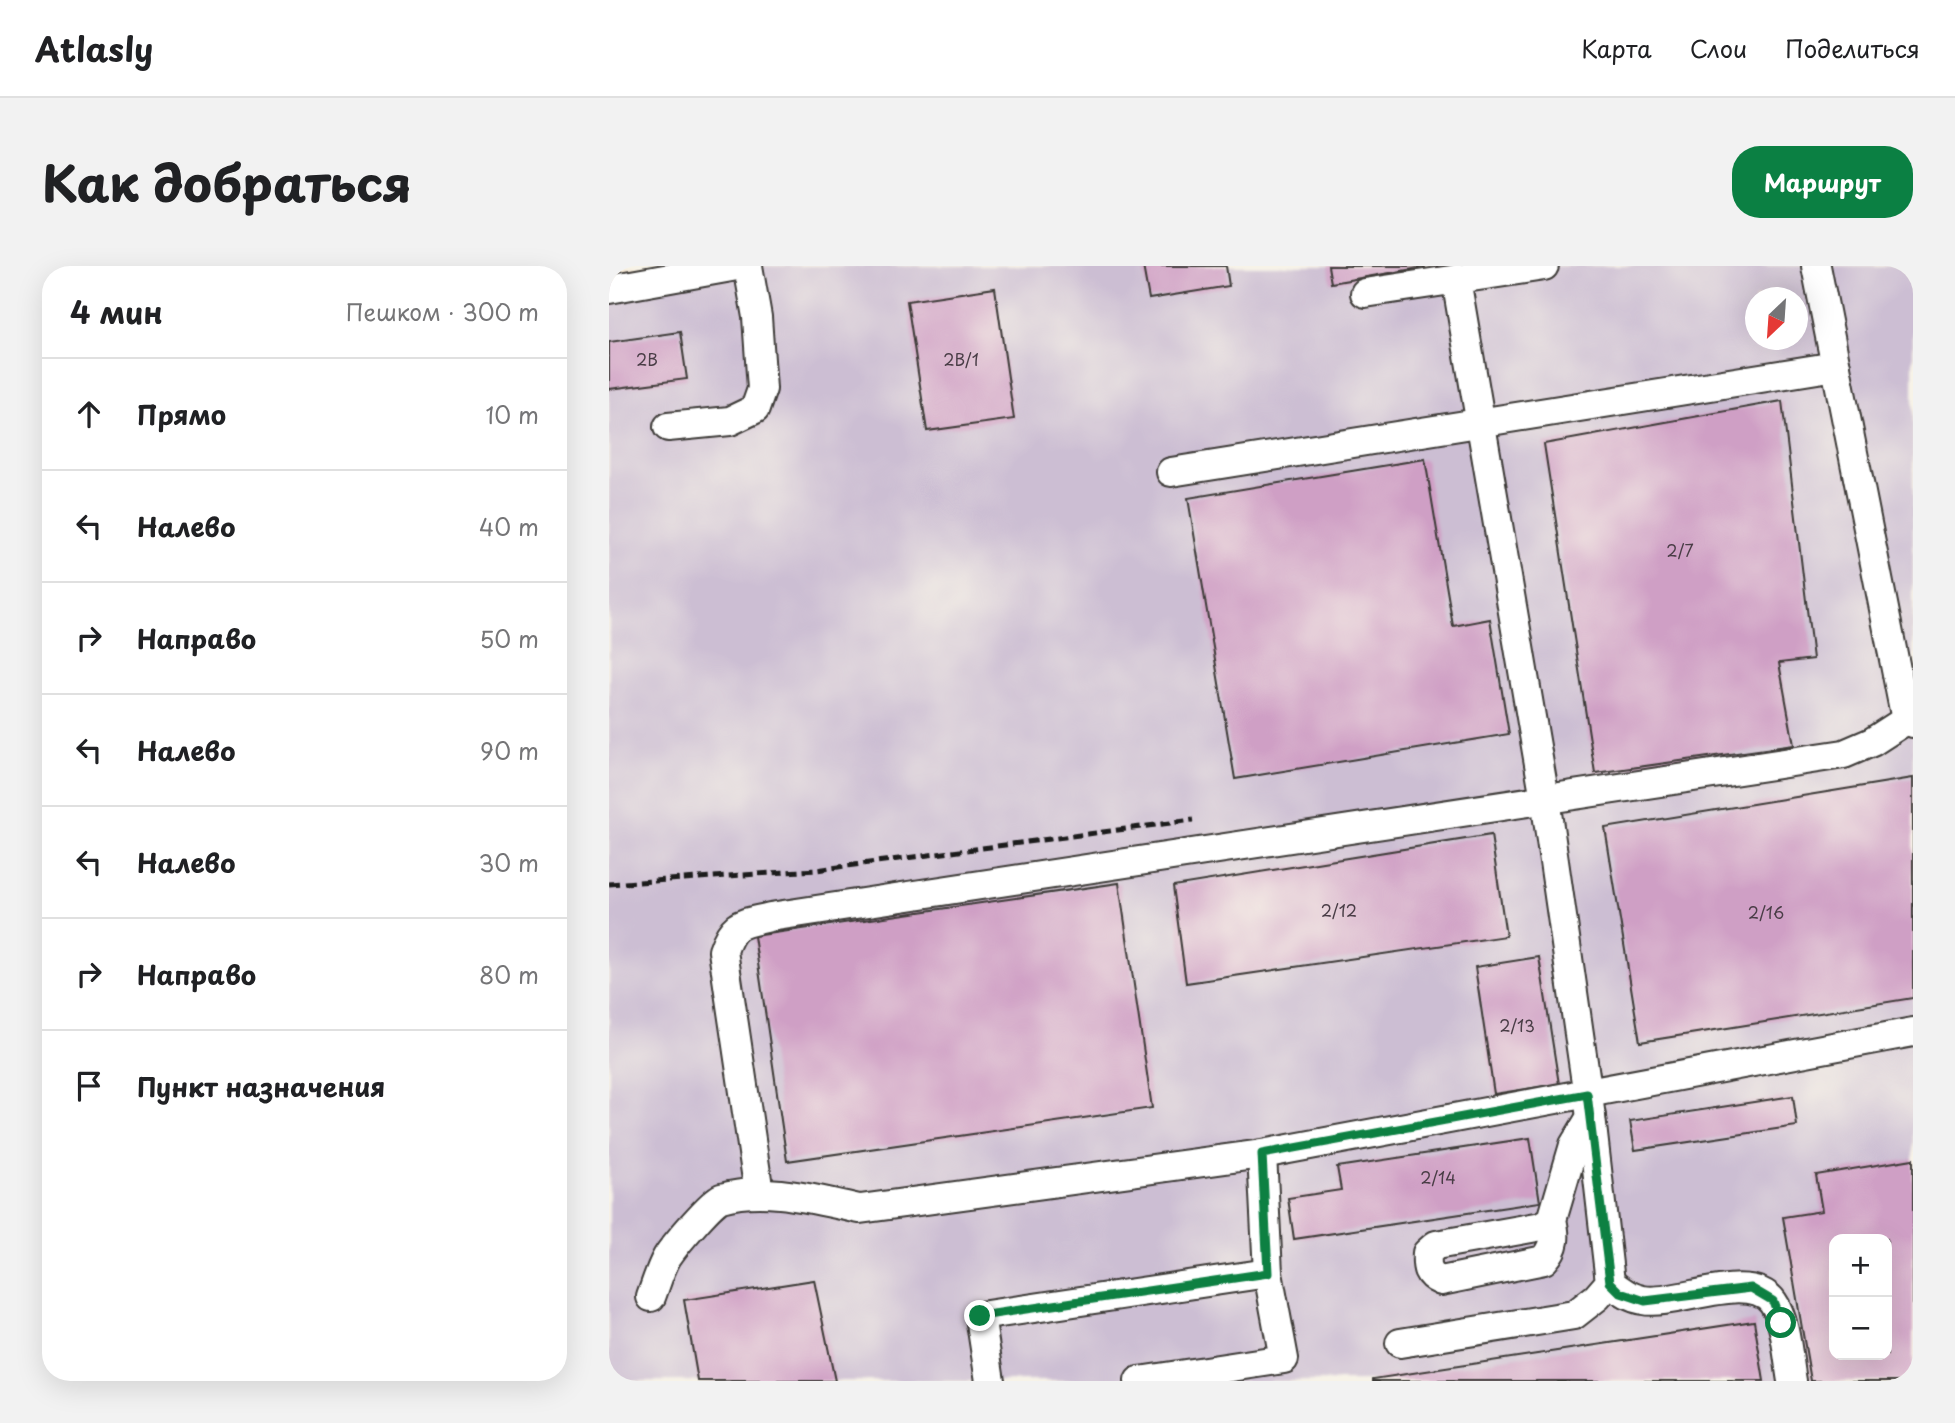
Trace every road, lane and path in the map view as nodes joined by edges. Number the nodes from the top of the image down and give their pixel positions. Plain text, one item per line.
1 (737, 266) edge
2 (748, 266) edge
3 (1543, 266) edge
4 (1817, 266) edge
5 (1456, 279) junction
6 (609, 289) edge
7 (1365, 293) dead end
8 (1836, 366) junction
9 (1480, 421) junction
10 (668, 427) dead end
11 (1171, 472) dead end
12 (1909, 722) edge
13 (1545, 799) junction
14 (1913, 1032) edge
15 (1589, 1105) junction
16 (1262, 1154) junction
17 (759, 1193) junction
18 (1552, 1220) dead end
19 (1268, 1273) junction
20 (1610, 1282) junction
21 (651, 1297) dead end
22 (1400, 1343) dead end
23 (990, 1381) edge
24 (1139, 1381) edge
25 (1792, 1381) edge

1 - 6 street
2 - 10 street
3 - 5 street
4 - 8 street
5 - 7 street
5 - 9 street
8 - 9 street
8 - 12 street
9 - 11 street
9 - 13 street
12 - 13 street
13 - 15 street
13 - 17 street
14 - 15 street
15 - 16 street
15 - 18 street
15 - 20 street
16 - 17 street
16 - 19 street
17 - 21 street
19 - 23 street
19 - 24 street
20 - 22 street
20 - 25 street

